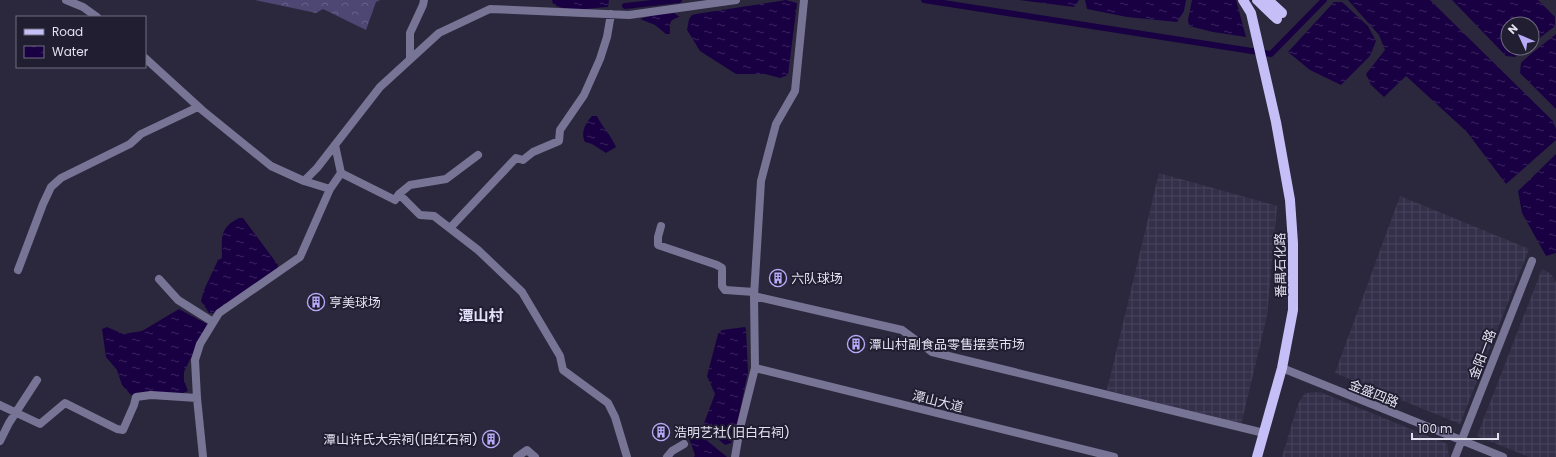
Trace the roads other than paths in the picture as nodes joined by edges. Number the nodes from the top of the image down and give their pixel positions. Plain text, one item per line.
1 (66, 0) edge
2 (424, 0) edge
3 (736, 0) edge
4 (804, 0) edge
5 (1243, 0) edge
6 (1257, 0) edge
7 (1268, 0) edge
8 (611, 14) junction
9 (96, 16) edge
10 (146, 59) edge
11 (410, 59) junction
12 (198, 107) junction
13 (334, 145) junction
14 (478, 155) dead end
15 (341, 173) junction
16 (304, 181) junction
17 (330, 189) junction
18 (399, 194) junction
19 (661, 226) dead end
20 (450, 228) junction
21 (1532, 261) dead end
22 (18, 270) dead end
23 (159, 279) dead end
24 (754, 294) junction
25 (213, 322) junction
26 (755, 368) junction
27 (1282, 368) junction
28 (37, 380) dead end
29 (197, 398) junction
30 (0, 405) edge
31 (16, 412) junction
32 (1264, 433) junction
33 (1461, 440) junction
34 (0, 441) edge
35 (684, 444) dead end
36 (203, 457) edge
37 (517, 457) edge
38 (534, 457) edge
39 (627, 457) edge
40 (668, 457) edge
41 (735, 457) edge
42 (1114, 457) edge
43 (1257, 457) edge
44 (1455, 457) edge
45 (1503, 457) edge

1 - 9 street
2 - 11 street
3 - 8 street
4 - 24 street
5 - 27 main road, 番禺石化路
6 - 7 main road
8 - 11 street
8 - 20 street
10 - 12 street
11 - 13 street
12 - 16 street
12 - 22 street
13 - 15 street
13 - 16 street
14 - 18 street
15 - 17 street
15 - 18 street
16 - 17 street
17 - 25 street
18 - 20 street
19 - 24 street
20 - 39 street
21 - 33 street, 金阳一路
23 - 25 street
24 - 26 street
24 - 32 street
25 - 29 street
26 - 41 street
26 - 42 street, 潭山大道
27 - 32 main road, 番禺石化路
27 - 33 street, 金盛四路
28 - 31 street
29 - 31 street
29 - 36 street
30 - 31 street
31 - 34 street
32 - 43 main road, 番禺石化路
33 - 44 street, 金阳一路
33 - 45 street, 金盛四路
35 - 40 street
37 - 38 street

